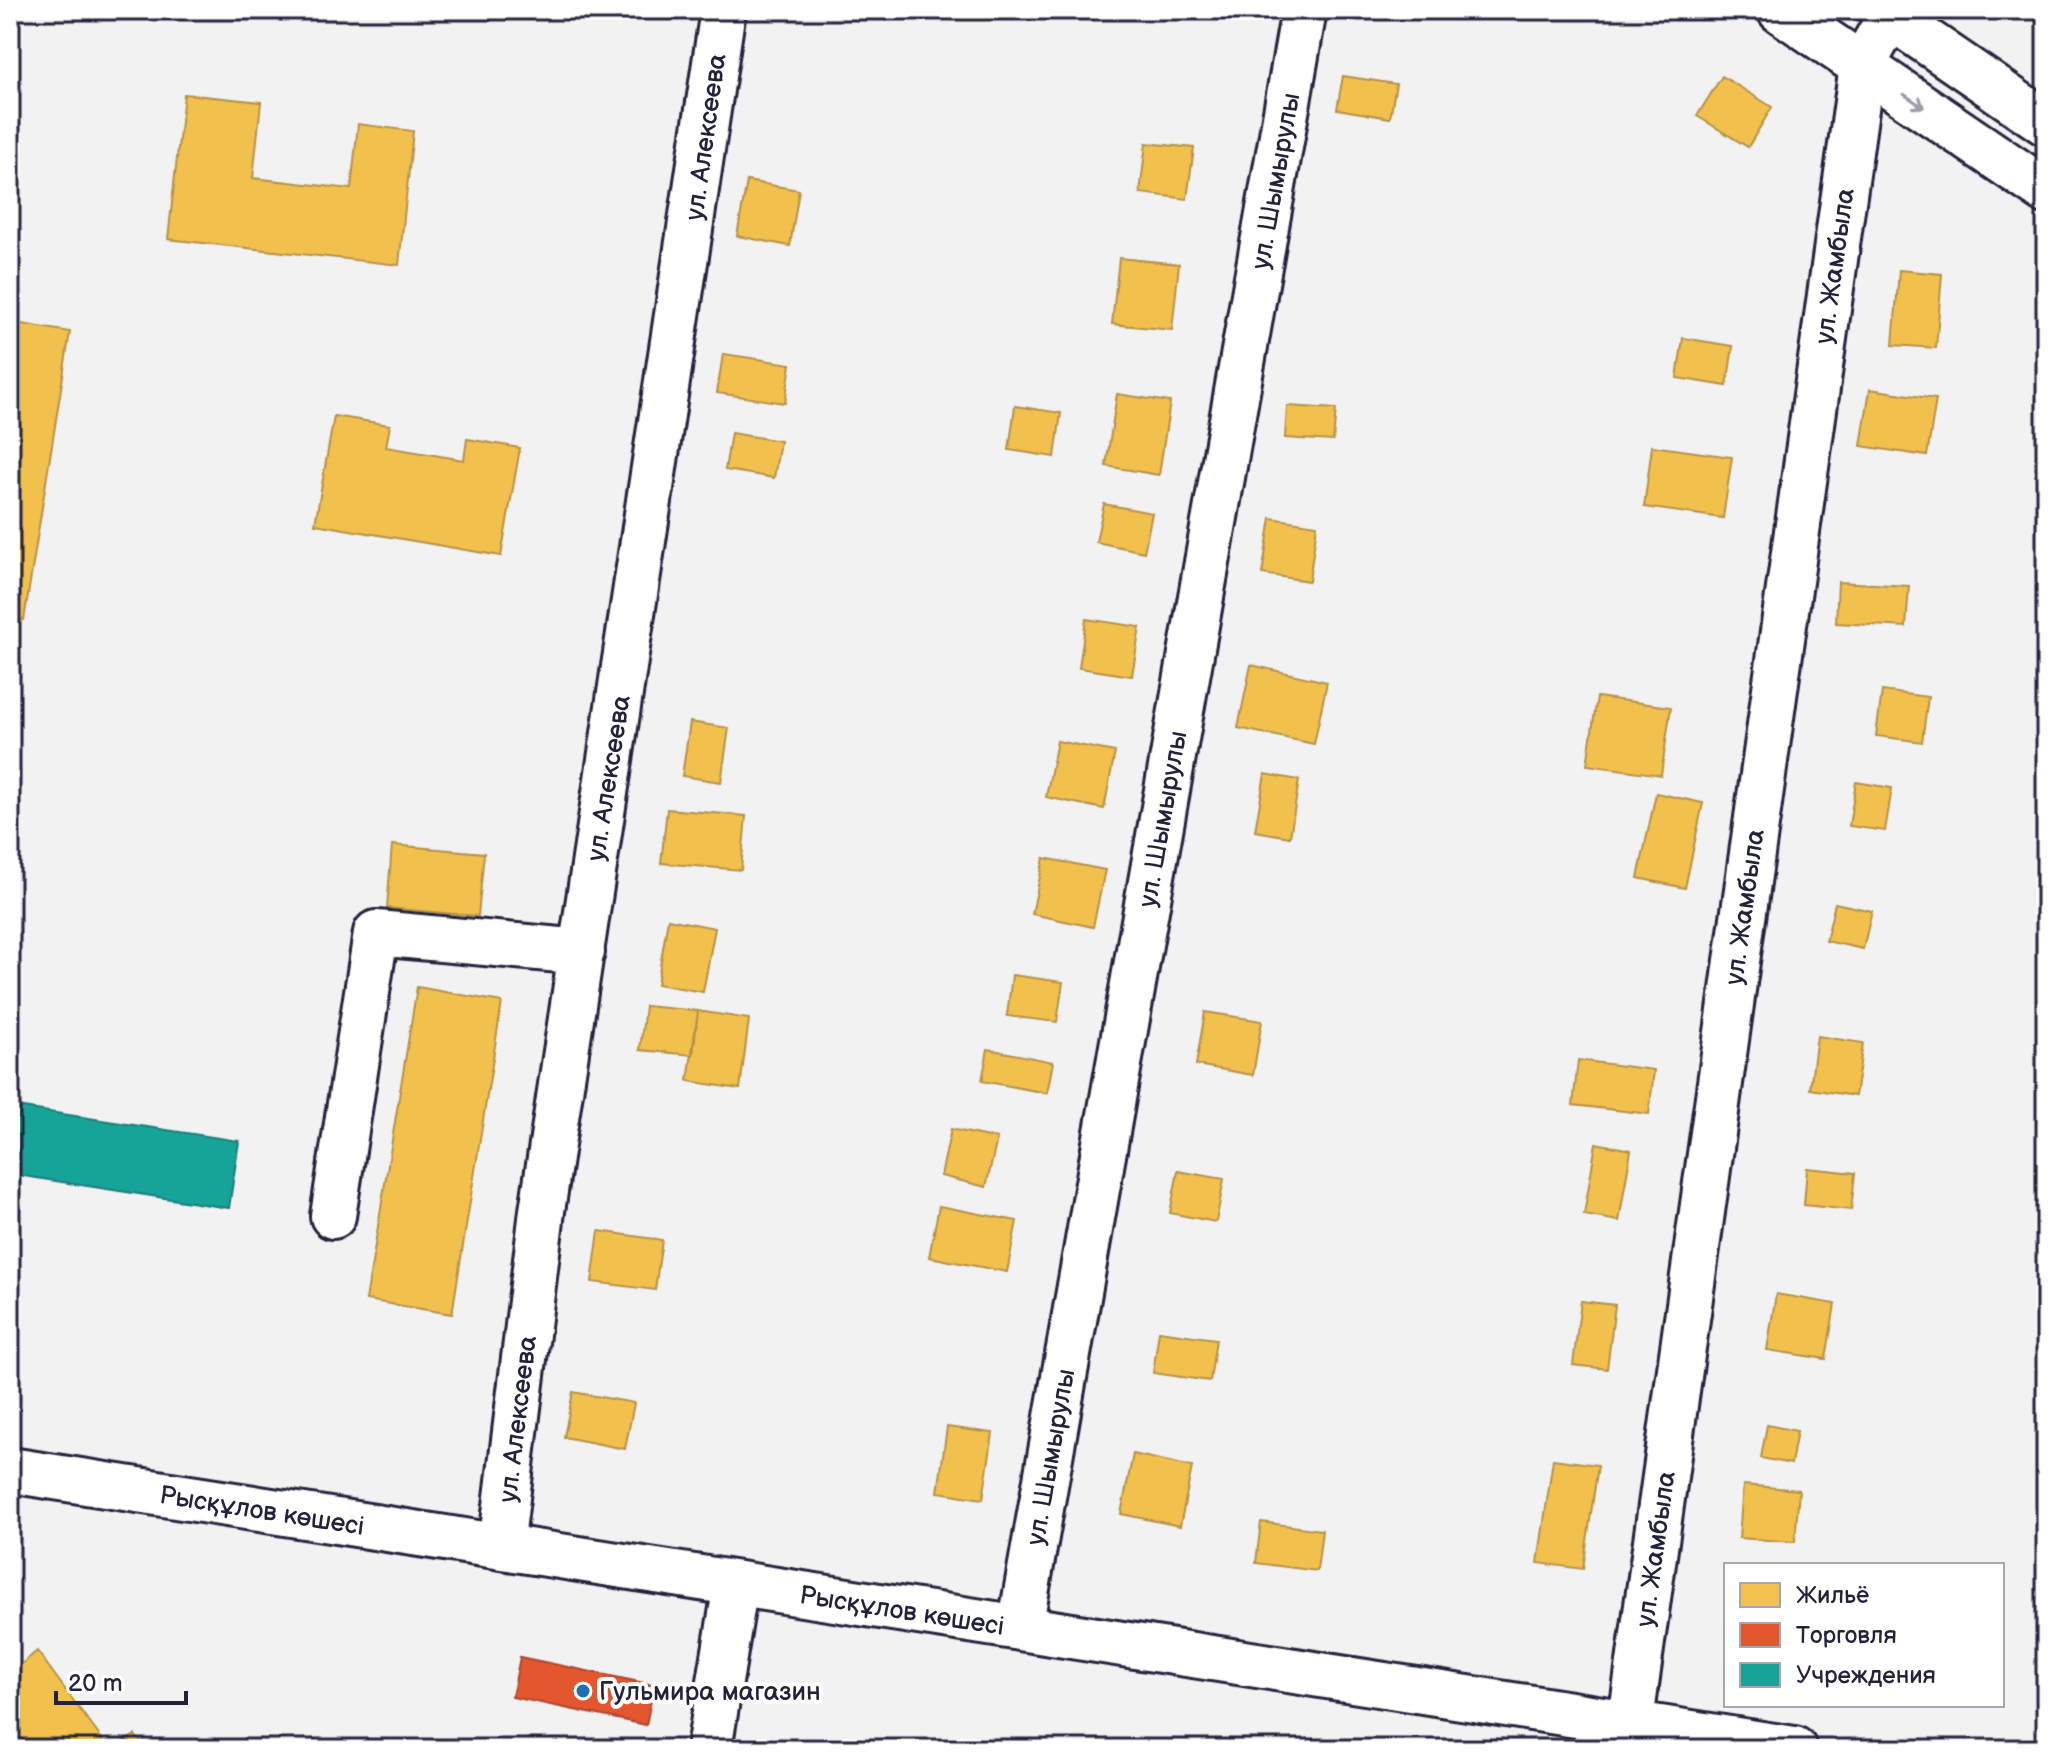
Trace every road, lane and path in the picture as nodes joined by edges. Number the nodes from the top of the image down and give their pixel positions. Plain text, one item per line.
1 (723, 10) edge
2 (1304, 10) edge
3 (1780, 10) edge
4 (1885, 13) edge
5 (1862, 66) junction
6 (2046, 123) edge
7 (2046, 191) edge
8 (582, 952) junction
9 (333, 1216) dead end
10 (10, 1470) edge
11 (501, 1547) junction
12 (736, 1584) junction
13 (1020, 1628) junction
14 (1628, 1736) edge
15 (709, 1749) edge
16 (1794, 1749) edge

1 - 8 street, ул. Алексеева
2 - 13 street, ул. Шымырулы
3 - 5 street
4 - 5 street
4 - 6 street
5 -> 7 street
5 - 14 street, ул. Жамбыла
8 - 9 street
8 - 11 street, ул. Алексеева
10 - 11 street, Рысқұлов көшесі
11 - 12 street, Рысқұлов көшесі
12 - 13 street, Рысқұлов көшесі
12 - 15 street
13 - 14 street, Рысқұлов көшесі
14 - 16 street, Рысқұлов көшесі

